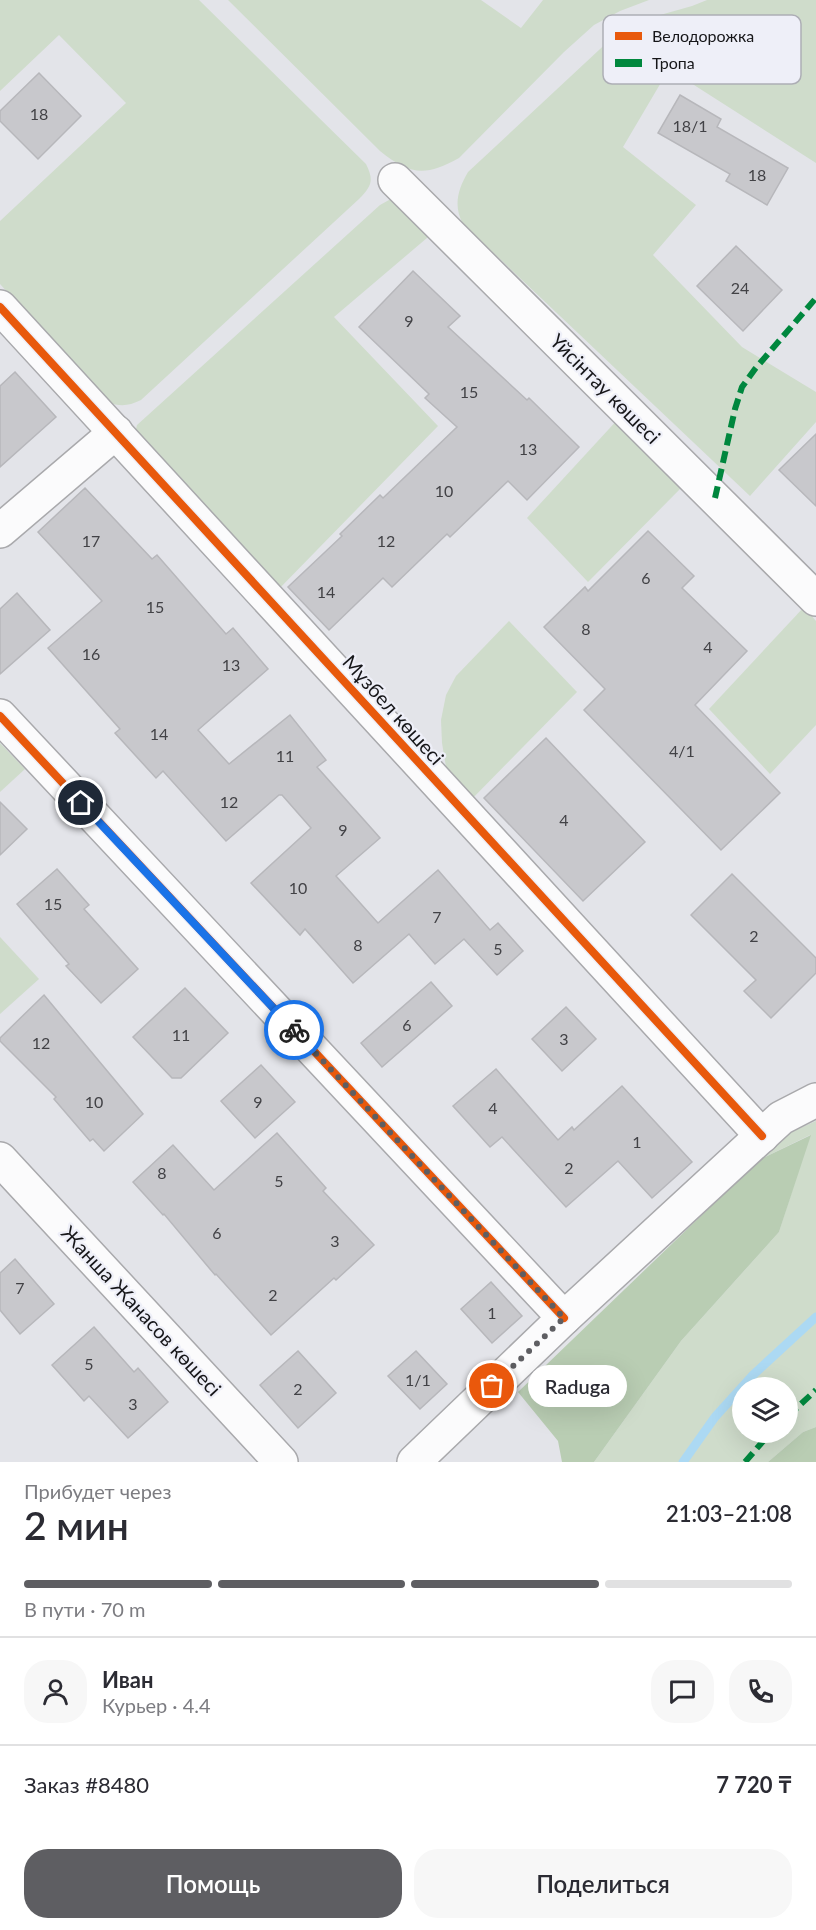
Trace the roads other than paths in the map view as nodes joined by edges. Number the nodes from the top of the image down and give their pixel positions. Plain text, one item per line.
1 (395, 180) dead end
2 (0, 307) edge
3 (116, 432) junction
4 (0, 531) edge
5 (816, 599) edge
6 (0, 716) edge
7 (816, 1087) edge
8 (816, 1100) edge
9 (772, 1127) junction
10 (0, 1159) edge
11 (564, 1318) junction
12 (281, 1462) edge
13 (414, 1462) edge

1 - 5 street, Үйсінтау көшесі
2 - 3 street, Мұзбел көшесі
3 - 4 street
3 - 9 street, Мұзбел көшесі
6 - 11 street
7 - 9 street
8 - 9 street
9 - 11 street
10 - 12 street, Жанша Жанасов көшесі
11 - 13 street

